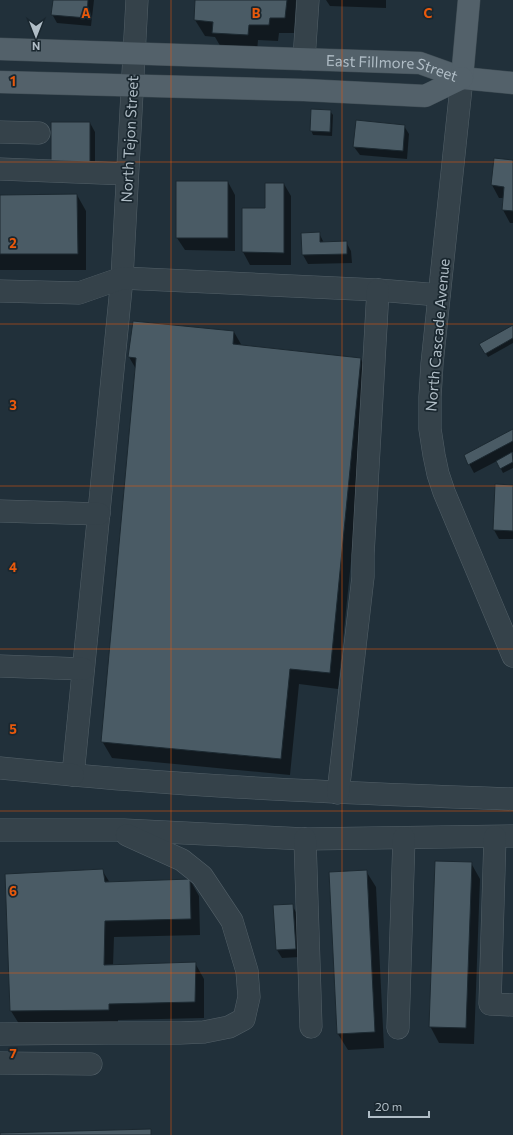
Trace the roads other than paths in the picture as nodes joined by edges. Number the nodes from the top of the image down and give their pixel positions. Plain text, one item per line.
1 (136, 0) edge
2 (308, 0) edge
3 (469, 0) edge
4 (0, 49) edge
5 (134, 54) junction
6 (304, 59) junction
7 (462, 78) junction
8 (0, 82) edge
9 (513, 82) edge
10 (132, 86) junction
11 (0, 132) edge
12 (39, 133) dead end
13 (0, 169) edge
14 (127, 174) junction
15 (122, 278) junction
16 (378, 290) junction
17 (0, 291) edge
18 (439, 295) junction
19 (0, 511) edge
20 (99, 514) junction
21 (507, 616) edge
22 (513, 656) edge
23 (0, 666) edge
24 (83, 669) junction
25 (0, 768) edge
26 (73, 775) junction
27 (338, 793) junction
28 (513, 800) edge
29 (0, 830) edge
30 (117, 830) junction
31 (504, 836) edge
32 (404, 838) junction
33 (305, 839) junction
34 (513, 1005) edge
35 (311, 1027) dead end
36 (398, 1028) dead end
37 (0, 1034) edge
38 (0, 1063) edge
39 (91, 1064) dead end

1 - 5 street, North Tejon Street
2 - 6 street
3 - 7 main road, North Cascade Avenue
4 - 5 main road, East Fillmore Street
5 - 6 main road, East Fillmore Street
5 - 10 street, North Tejon Street
6 - 7 main road, East Fillmore Street
7 - 9 main road
7 - 10 main road, East Fillmore Street
7 - 18 street, North Cascade Avenue
8 - 10 main road, East Fillmore Street
10 - 14 street, North Tejon Street
11 - 12 street
13 - 14 street
14 - 15 street, North Tejon Street
15 - 16 street
15 - 17 street
15 - 20 street, North Tejon Street
16 - 18 street
16 - 27 street
18 - 21 street, North Cascade Avenue
19 - 20 street
20 - 24 street, North Tejon Street
21 - 22 street, North Cascade Avenue
23 - 24 street
24 - 26 street, North Tejon Street
25 - 26 street
26 - 27 street
27 - 28 street
29 - 30 street
30 - 33 street
30 - 37 street
31 - 32 street
31 - 34 street
32 - 33 street
32 - 36 street
33 - 35 street
38 - 39 street

